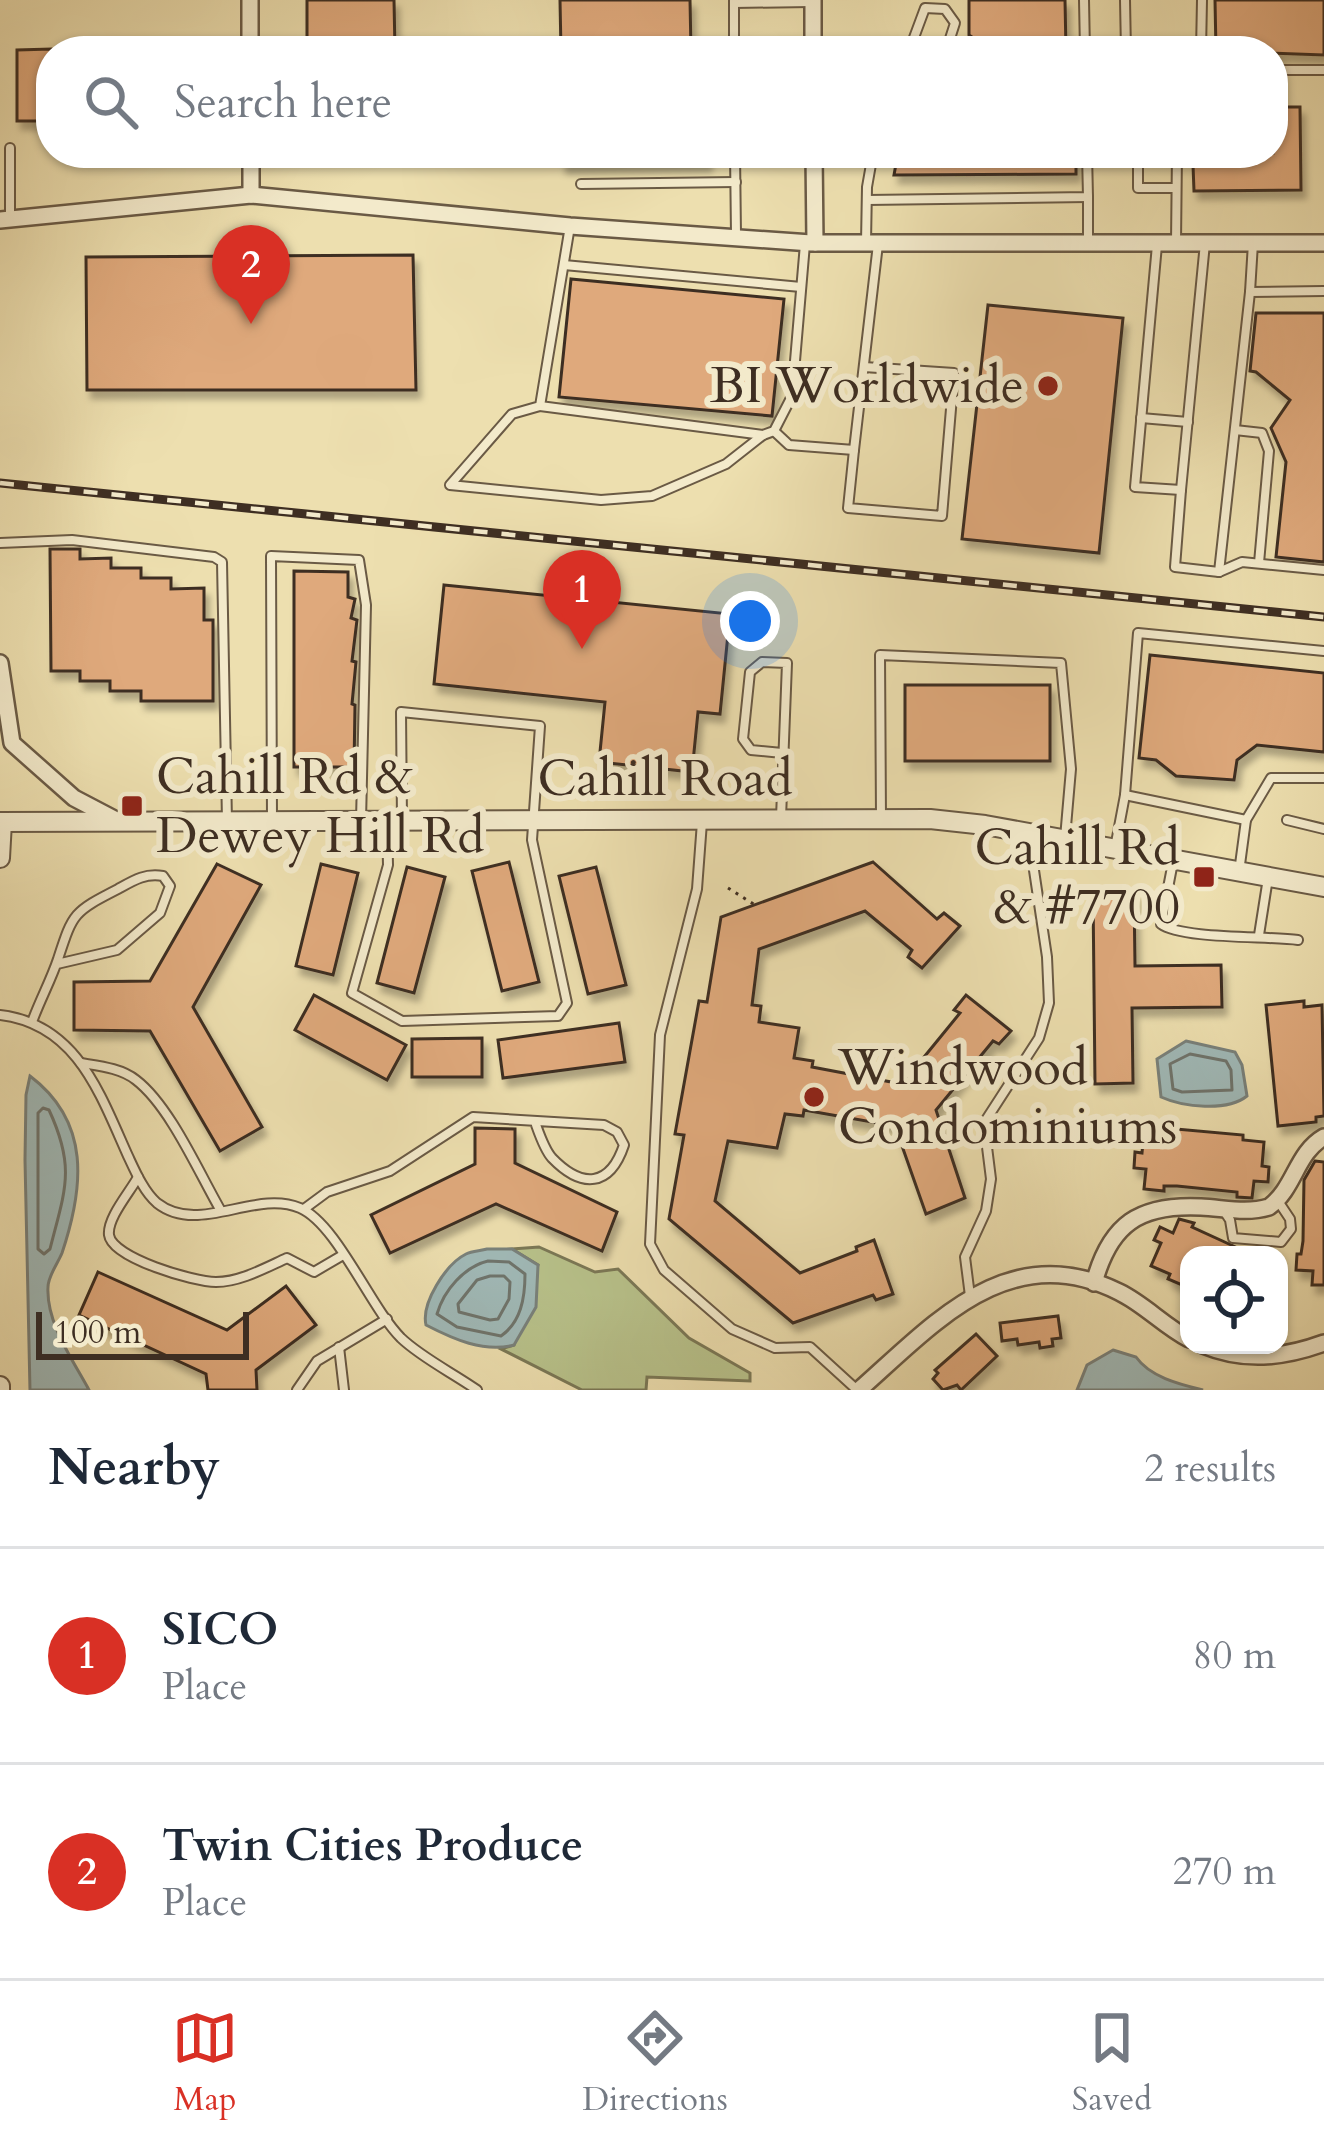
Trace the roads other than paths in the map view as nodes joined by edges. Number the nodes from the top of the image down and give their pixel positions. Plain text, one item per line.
1 (250, 0) edge
2 (1084, 0) edge
3 (1125, 0) edge
4 (1202, 0) edge
5 (813, 1) edge
6 (734, 2) edge
7 (250, 36) edge
8 (734, 36) edge
9 (813, 36) edge
10 (915, 36) edge
11 (951, 36) edge
12 (1085, 36) edge
13 (1126, 36) edge
14 (1201, 36) edge
15 (1288, 70) edge
16 (1324, 70) edge
17 (10, 148) dead end
18 (251, 168) edge
19 (736, 168) edge
20 (813, 168) edge
21 (871, 168) edge
22 (1088, 168) edge
23 (1138, 168) edge
24 (1177, 168) edge
25 (736, 182) junction
26 (581, 184) dead end
27 (1177, 188) junction
28 (251, 195) junction
29 (1088, 197) junction
30 (867, 200) junction
31 (5, 220) edge
32 (570, 226) junction
33 (736, 236) junction
34 (810, 243) junction
35 (1088, 243) junction
36 (1157, 243) junction
37 (1177, 243) junction
38 (1205, 243) junction
39 (1253, 243) junction
40 (1324, 243) edge
41 (872, 244) junction
42 (564, 265) junction
43 (802, 287) junction
44 (1324, 291) edge
45 (1250, 292) junction
46 (864, 367) junction
47 (540, 406) junction
48 (1141, 418) junction
49 (1188, 422) junction
50 (1234, 430) junction
51 (774, 431) junction
52 (763, 435) junction
53 (854, 450) junction
54 (1181, 490) junction
55 (0, 543) edge
56 (1258, 563) junction
57 (1324, 570) edge
58 (1219, 572) junction
59 (1324, 651) edge
60 (0, 663) edge
61 (6, 749) edge
62 (782, 753) junction
63 (1324, 778) edge
64 (1125, 796) junction
65 (880, 819) junction
66 (703, 820) junction
67 (781, 820) junction
68 (1246, 820) junction
69 (1287, 820) dead end
70 (535, 821) junction
71 (1, 822) edge
72 (272, 822) junction
73 (361, 822) junction
74 (394, 822) junction
75 (124, 823) junction
76 (227, 823) junction
77 (1324, 829) edge
78 (1029, 833) junction
79 (1065, 840) junction
80 (1114, 850) junction
81 (0, 858) edge
82 (1173, 860) junction
83 (1239, 873) junction
84 (1268, 878) junction
85 (1324, 887) edge
86 (1258, 935) junction
87 (1298, 940) dead end
88 (57, 964) junction
89 (0, 1016) edge
90 (32, 1022) junction
91 (80, 1063) junction
92 (535, 1122) junction
93 (1324, 1137) edge
94 (138, 1178) junction
95 (1278, 1201) junction
96 (304, 1209) junction
97 (221, 1210) junction
98 (1223, 1210) junction
99 (343, 1255) junction
100 (1094, 1283) junction
101 (970, 1296) junction
102 (387, 1319) junction
103 (1180, 1333) edge
104 (1324, 1343) edge
105 (339, 1347) junction
106 (1288, 1352) edge
107 (1232, 1354) edge
108 (1281, 1354) edge
109 (297, 1390) edge
110 (344, 1390) edge
111 (477, 1390) edge
112 (858, 1390) edge

1 - 7 street
2 - 12 lane
3 - 13 lane
4 - 14 lane
5 - 6 lane
5 - 9 street
6 - 8 lane
10 - 11 lane
15 - 16 lane
17 - 31 lane
18 - 28 street
19 - 25 lane
20 - 34 street
21 - 30 lane
22 - 29 lane
23 - 27 lane
24 - 27 lane
25 - 26 lane
25 - 33 lane
27 - 37 lane
28 - 31 street
28 - 32 street
29 - 30 lane
29 - 35 lane
30 - 41 lane
32 - 33 street
32 - 42 lane
33 - 34 street
34 - 41 street
34 - 43 lane
35 - 36 street
35 - 41 street
36 - 37 street
36 - 48 lane
37 - 38 street
38 - 39 street
38 - 49 lane
39 - 40 street
39 - 45 lane
41 - 46 lane
42 - 43 lane
42 - 47 lane
43 - 51 lane
44 - 45 lane
45 - 50 lane
46 - 53 lane
46 - 53 lane
47 - 52 lane
47 - 52 lane
48 - 49 lane
48 - 54 lane
49 - 54 lane
50 - 56 lane
50 - 58 lane
51 - 52 lane
51 - 53 lane
54 - 58 lane
55 - 76 lane
56 - 57 lane
56 - 58 lane
59 - 64 lane
60 - 61 street
61 - 75 street
62 - 62 lane
62 - 67 lane
63 - 68 lane
64 - 68 lane
64 - 80 lane
65 - 67 street, Cahill Road
65 - 78 street, Cahill Road
65 - 79 lane
66 - 67 street, Cahill Road
66 - 70 street, Cahill Road
66 - 112 lane
68 - 83 lane
69 - 77 lane
70 - 74 street, Cahill Road
70 - 74 lane
70 - 74 lane
71 - 75 street, Cahill Road
71 - 81 street
72 - 73 street, Cahill Road
72 - 73 lane
72 - 76 street, Cahill Road
73 - 74 street, Cahill Road
75 - 76 street, Cahill Road
78 - 79 street, Cahill Road
78 - 101 lane
79 - 80 street, Cahill Road
80 - 82 street, Cahill Road
82 - 83 street, Cahill Road
82 - 86 lane
83 - 84 street, Cahill Road
84 - 85 street, Cahill Road
84 - 86 lane
86 - 87 lane
88 - 88 lane
88 - 90 lane
89 - 90 lane
90 - 91 lane
91 - 94 lane
91 - 97 lane
92 - 92 lane
92 - 96 lane
93 - 95 street
94 - 97 lane
94 - 99 lane
95 - 98 street
95 - 98 lane
96 - 97 lane
96 - 99 lane
98 - 100 street
99 - 102 lane
100 - 101 street
100 - 103 street
101 - 112 street
102 - 105 lane
102 - 111 lane
104 - 106 street
105 - 109 lane
105 - 110 lane
107 - 108 street

